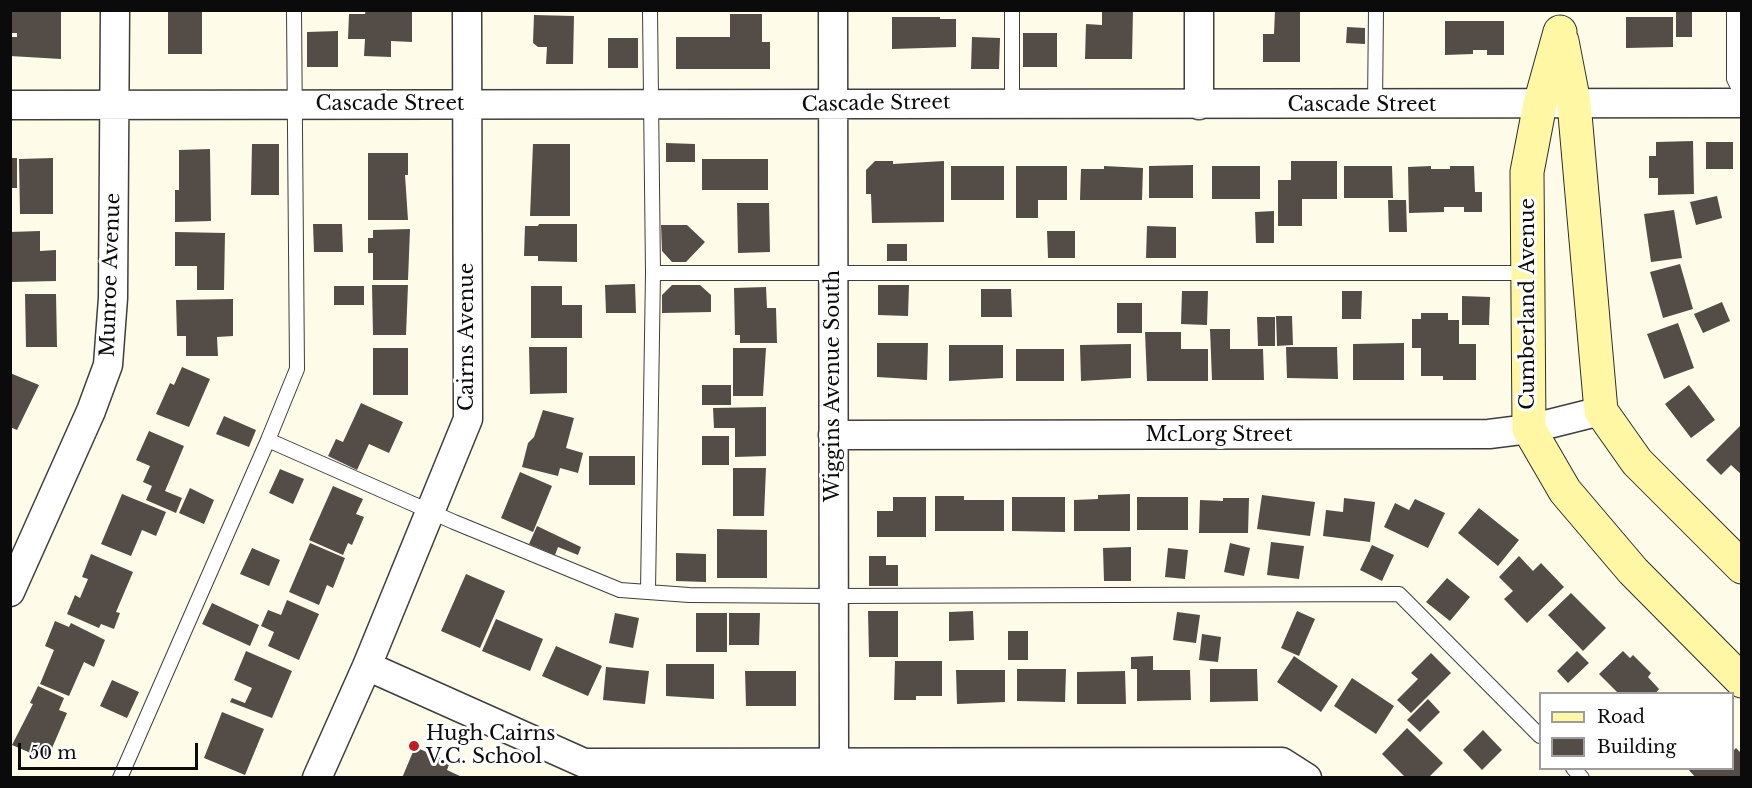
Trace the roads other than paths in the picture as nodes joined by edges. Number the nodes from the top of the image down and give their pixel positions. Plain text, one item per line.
1 (115, 10) edge
2 (294, 10) edge
3 (467, 10) edge
4 (650, 10) edge
5 (833, 10) edge
6 (1012, 10) edge
7 (1199, 10) edge
8 (1376, 10) edge
9 (1734, 10) edge
10 (1560, 21) edge
11 (1742, 96) edge
12 (467, 103) junction
13 (1012, 103) junction
14 (1574, 103) junction
15 (1742, 103) edge
16 (115, 104) junction
17 (1540, 104) junction
18 (10, 105) edge
19 (294, 105) junction
20 (650, 105) junction
21 (833, 105) junction
22 (1199, 105) junction
23 (1375, 105) junction
24 (833, 271) junction
25 (652, 273) junction
26 (1526, 273) junction
27 (1601, 411) junction
28 (1529, 429) junction
29 (833, 435) junction
30 (268, 440) junction
31 (431, 512) junction
32 (1742, 567) edge
33 (648, 590) junction
34 (10, 592) edge
35 (834, 596) junction
36 (367, 666) junction
37 (1742, 681) edge
38 (1539, 735) edge
39 (844, 767) edge
40 (120, 777) edge
41 (317, 777) edge
42 (1307, 777) edge

1 - 16 street, Munroe Avenue
2 - 19 lane
3 - 12 street, Cairns Avenue
4 - 20 lane
5 - 21 street, Wiggins Avenue South
6 - 13 lane
7 - 22 street
8 - 23 lane
9 - 11 lane
10 - 14 street, Cumberland Avenue
10 - 17 street, Cumberland Avenue
12 - 19 street, Cascade Street
12 - 20 street, Cascade Street
12 - 31 street, Cairns Avenue
13 - 21 street, Cascade Street
13 - 22 street, Cascade Street
14 - 15 street, Cascade Street
14 - 17 street, Cascade Street
14 - 27 street, Cumberland Avenue
16 - 18 street, Cascade Street
16 - 19 street, Cascade Street
16 - 34 street, Munroe Avenue
17 - 23 street, Cascade Street
17 - 26 street, Cumberland Avenue
19 - 30 lane
20 - 21 street, Cascade Street
20 - 25 lane
21 - 24 street, Wiggins Avenue South
22 - 23 street, Cascade Street
24 - 25 lane
24 - 26 lane
24 - 29 street, Wiggins Avenue South
25 - 33 lane
26 - 28 street, Cumberland Avenue
27 - 28 street, McLorg Street
27 - 32 street
28 - 29 street, McLorg Street
28 - 37 street, Cumberland Avenue
29 - 35 street, Wiggins Avenue South
30 - 31 lane
30 - 40 lane
31 - 33 lane
31 - 36 street, Cairns Avenue
33 - 35 lane
35 - 38 lane
35 - 39 street, Wiggins Avenue South
36 - 39 street
36 - 41 street, Cairns Avenue
39 - 42 street

